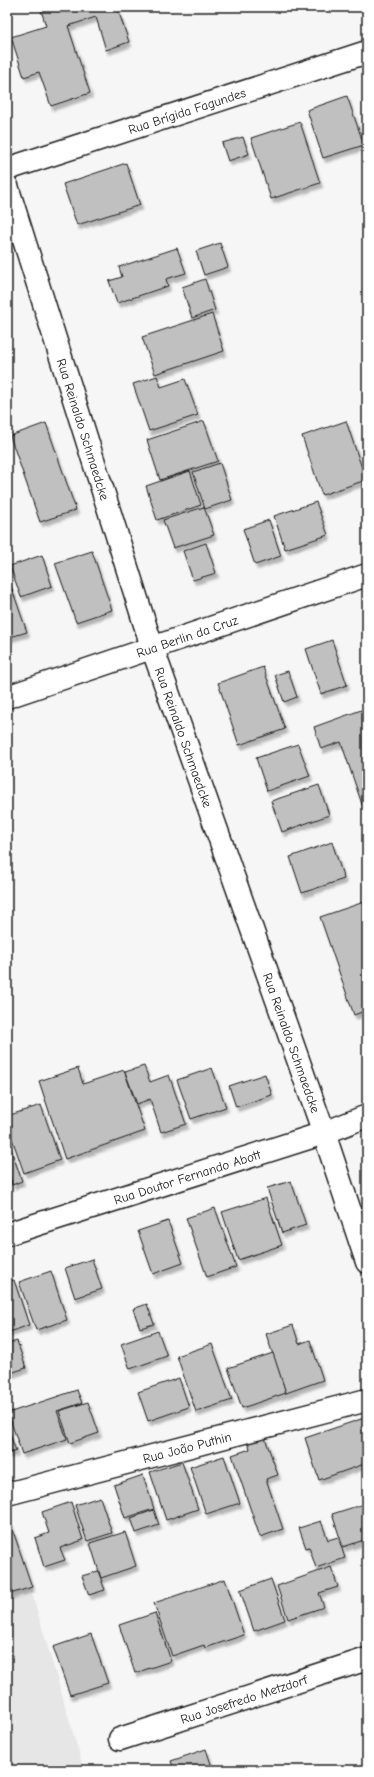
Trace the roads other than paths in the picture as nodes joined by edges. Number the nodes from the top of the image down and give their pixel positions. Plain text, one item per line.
1 (367, 52) edge
2 (7, 169) edge
3 (7, 186) edge
4 (367, 575) edge
5 (152, 647) junction
6 (7, 697) edge
7 (367, 1116) edge
8 (324, 1133) junction
9 (7, 1234) edge
10 (367, 1262) edge
11 (367, 1400) edge
12 (7, 1494) edge
13 (367, 1659) edge
14 (120, 1739) dead end

1 - 2 street, Rua Brígida Fagundes
3 - 5 street, Rua Reinaldo Schmaedcke
4 - 5 street, Rua Berlin da Cruz
5 - 6 street, Rua Berlin da Cruz
5 - 8 street, Rua Reinaldo Schmaedcke
7 - 8 street, Rua Doutor Fernando Abott
8 - 9 street, Rua Doutor Fernando Abott
8 - 10 street, Rua Reinaldo Schmaedcke
11 - 12 street, Rua João Puthin
13 - 14 street, Rua Josefredo Metzdorf

